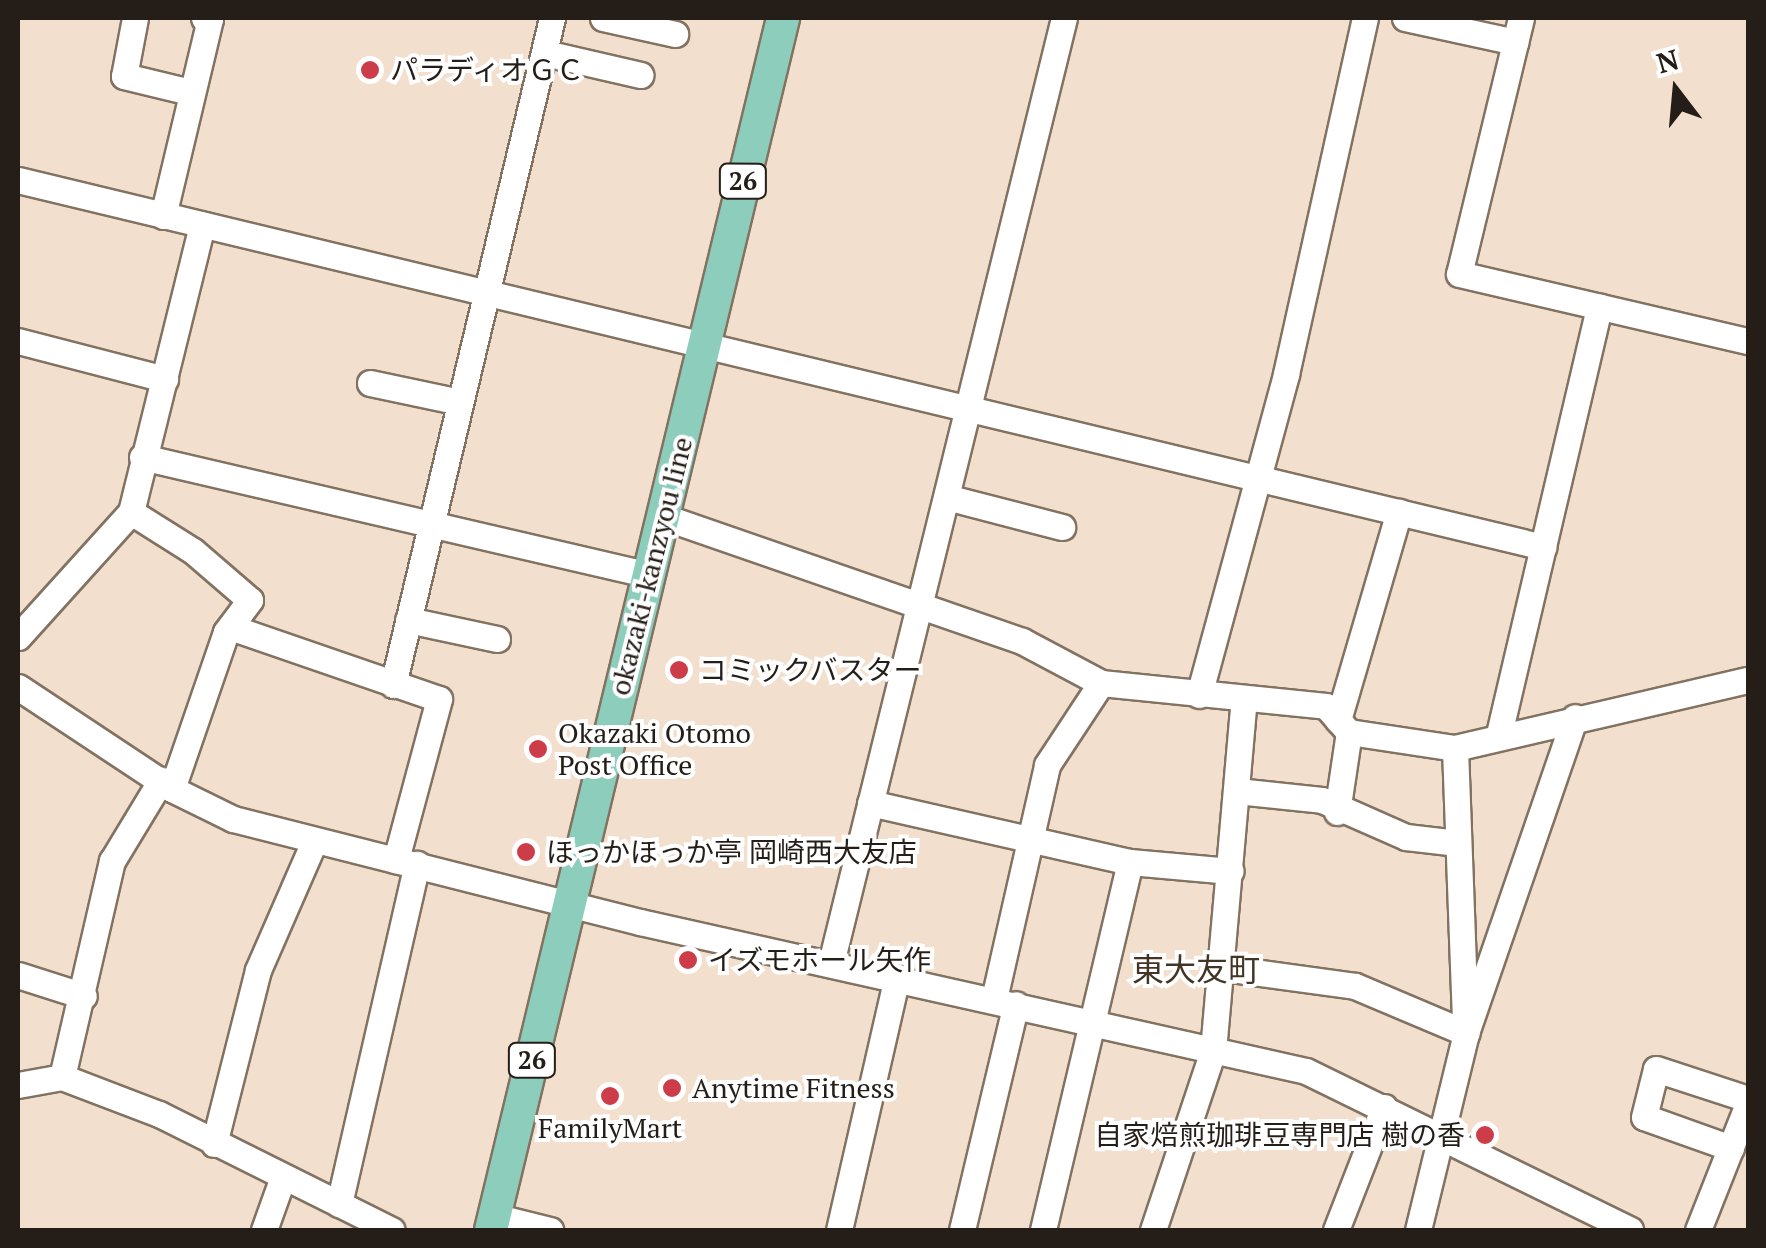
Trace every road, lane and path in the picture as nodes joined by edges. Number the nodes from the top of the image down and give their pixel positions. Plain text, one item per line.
1 (136, 18) edge
2 (204, 18) edge
3 (552, 18) edge
4 (602, 18) edge
5 (783, 18) edge
6 (1064, 18) edge
7 (1365, 18) edge
8 (1405, 18) edge
9 (1518, 30) edge
10 (675, 34) dead end
11 (545, 53) junction
12 (640, 75) dead end
13 (190, 92) junction
14 (18, 180) edge
15 (163, 216) junction
16 (202, 225) junction
17 (487, 293) junction
18 (1598, 307) junction
19 (18, 341) edge
20 (1748, 341) edge
21 (704, 345) junction
22 (165, 378) junction
23 (370, 383) dead end
24 (460, 402) junction
25 (971, 406) junction
26 (142, 458) junction
27 (1258, 480) junction
28 (950, 498) junction
29 (130, 512) junction
30 (1399, 512) junction
31 (664, 516) junction
32 (431, 522) junction
33 (1062, 528) dead end
34 (1544, 547) junction
35 (650, 575) junction
36 (918, 604) junction
37 (408, 620) junction
38 (230, 626) junction
39 (18, 636) edge
40 (497, 638) dead end
41 (1748, 680) edge
42 (1100, 683) junction
43 (393, 685) junction
44 (18, 688) edge
45 (1199, 696) junction
46 (1244, 698) junction
47 (1575, 718) junction
48 (1344, 726) junction
49 (1498, 734) junction
50 (1455, 748) junction
51 (166, 784) junction
52 (1236, 791) junction
53 (870, 803) junction
54 (1338, 812) junction
55 (1030, 839) junction
56 (1458, 843) junction
57 (313, 844) junction
58 (407, 862) junction
59 (1130, 862) junction
60 (1230, 870) junction
61 (567, 902) junction
62 (831, 963) junction
63 (1224, 968) junction
64 (18, 974) edge
65 (897, 977) junction
66 (84, 996) junction
67 (1005, 1002) junction
68 (1091, 1021) junction
69 (1466, 1033) junction
70 (1213, 1051) junction
71 (62, 1077) junction
72 (18, 1084) edge
73 (1748, 1101) edge
74 (1384, 1106) junction
75 (1442, 1134) junction
76 (214, 1144) junction
77 (1731, 1148) junction
78 (283, 1177) junction
79 (338, 1204) junction
80 (492, 1223) edge
81 (264, 1230) edge
82 (392, 1230) edge
83 (550, 1230) edge
84 (839, 1230) edge
85 (962, 1230) edge
86 (1043, 1230) edge
87 (1152, 1230) edge
88 (1336, 1230) edge
89 (1418, 1230) edge
90 (1630, 1230) edge
91 (1698, 1230) edge

1 - 13 street
2 - 13 street
3 - 11 street
4 - 10 street
5 - 21 main road, okazaki-kanzyou line / 26
6 - 25 street
7 - 27 street
8 - 9 street
9 - 18 street
11 - 12 street
11 - 17 street
13 - 15 street
14 - 15 street
15 - 16 street
16 - 17 street
16 - 22 street
17 - 21 street
17 - 24 street
18 - 20 street
18 - 34 street
19 - 22 street
21 - 25 street
21 - 31 main road, okazaki-kanzyou line / 26
22 - 26 street
23 - 24 street
24 - 32 street
25 - 27 street
25 - 28 street
26 - 29 street
26 - 32 street
27 - 30 street
27 - 45 street
28 - 33 street
28 - 36 street
29 - 38 street
29 - 39 street
30 - 34 street
30 - 48 street
31 - 35 main road, okazaki-kanzyou line / 26
31 - 36 street
32 - 35 street
32 - 37 street
34 - 49 street
35 - 61 main road, okazaki-kanzyou line / 26
36 - 42 street
36 - 53 street
37 - 40 street
37 - 43 street
38 - 43 street
38 - 51 street
41 - 47 street
42 - 45 street
42 - 55 street
43 - 58 street
44 - 51 street
45 - 46 street
46 - 48 street
46 - 52 street
47 - 49 street
47 - 69 street
48 - 50 street
48 - 54 street
49 - 50 street
50 - 56 street
51 - 57 street
51 - 66 street
52 - 54 street
52 - 60 street
53 - 55 street
53 - 62 street
54 - 56 street
55 - 59 street
55 - 67 street
56 - 69 street
57 - 58 street
57 - 76 street
58 - 61 street
58 - 79 street
59 - 60 street
59 - 68 street
60 - 63 street
61 - 62 street
61 - 80 main road, okazaki-kanzyou line / 26
62 - 65 street
63 - 69 street
63 - 70 street
64 - 66 street
65 - 67 street
65 - 84 street
66 - 71 street
67 - 68 street
67 - 85 street
68 - 70 street
68 - 86 street
69 - 75 street
70 - 74 street
70 - 87 street
71 - 72 street
71 - 76 street
73 - 77 street
73 - 77 street
74 - 75 street
74 - 88 street
75 - 89 street
75 - 90 street
76 - 78 street
77 - 91 street
78 - 79 street
78 - 81 street
79 - 82 street
80 - 83 street

